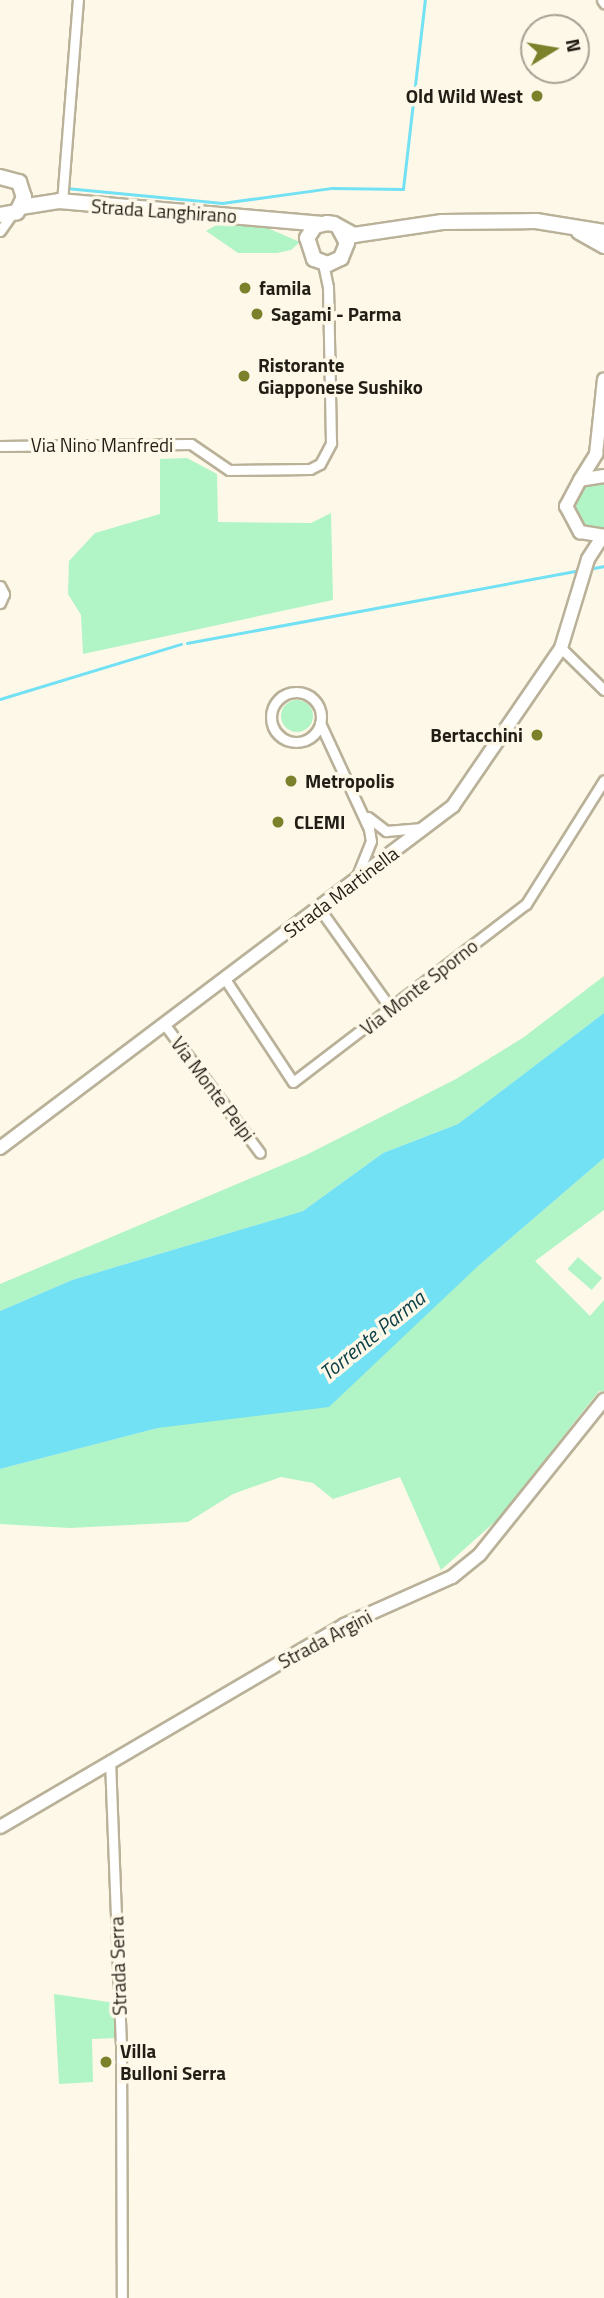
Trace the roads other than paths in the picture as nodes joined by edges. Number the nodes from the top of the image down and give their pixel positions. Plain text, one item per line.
1 (78, 0) edge
2 (0, 177) edge
3 (22, 187) junction
4 (60, 201) junction
5 (11, 212) edge
6 (562, 225) junction
7 (340, 228) junction
8 (314, 229) junction
9 (0, 231) edge
10 (391, 231) junction
11 (604, 232) edge
12 (604, 246) edge
13 (335, 260) junction
14 (328, 287) junction
15 (604, 379) edge
16 (0, 446) edge
17 (596, 454) junction
18 (604, 474) edge
19 (579, 480) junction
20 (580, 532) junction
21 (604, 536) edge
22 (588, 559) junction
23 (0, 586) edge
24 (0, 603) edge
25 (561, 648) junction
26 (604, 690) edge
27 (320, 723) junction
28 (308, 738) junction
29 (330, 741) junction
30 (604, 780) edge
31 (365, 813) junction
32 (428, 827) junction
33 (386, 831) junction
34 (371, 841) junction
35 (390, 855) junction
36 (354, 881) junction
37 (320, 908) junction
38 (225, 979) junction
39 (391, 1009) junction
40 (165, 1025) junction
41 (0, 1147) edge
42 (260, 1153) dead end
43 (604, 1400) edge
44 (110, 1760) junction
45 (0, 1827) edge
46 (122, 2298) edge

1 - 4 street
2 - 3 main road, Strada Langhirano
3 - 4 main road, Strada Langhirano
3 - 5 main road
4 - 5 main road, Strada Langhirano
4 - 8 main road, Strada Langhirano
5 - 9 street
6 - 10 main road, Strada Langhirano
6 - 11 main road, Strada Langhirano
6 - 12 main road, Strada Langhirano
7 - 8 main road, Strada Langhirano
7 - 10 main road, Strada Langhirano
7 - 13 main road
8 - 13 main road
10 - 13 main road, Strada Langhirano
13 - 14 street
13 - 14 street
14 - 16 street, Via Nino Manfredi
15 - 17 street
17 - 18 street
17 - 19 street
18 - 19 street
19 - 20 street
20 - 21 street, Strada Martinella
20 - 22 street
21 - 22 street, Strada Martinella
22 - 25 street, Strada Martinella
23 - 24 street
25 - 26 street
25 - 32 street, Strada Martinella
27 - 28 street
27 - 28 street
27 - 29 street
28 - 29 street
29 - 31 street
30 - 39 street, Via Monte Sporno
31 - 33 street
31 - 34 street
32 - 33 street
32 - 35 street, Strada Martinella
33 - 35 street
34 - 35 street
34 - 36 street
35 - 36 street, Strada Martinella
36 - 37 street, Strada Martinella
37 - 38 street, Strada Martinella
37 - 39 street
38 - 39 street, Via Monte Sporno
38 - 40 street, Strada Martinella
40 - 41 street, Strada Martinella
40 - 42 street, Via Monte Pelpi
43 - 44 street, Strada Argini
44 - 45 street, Strada Argini
44 - 46 street, Strada Serra

